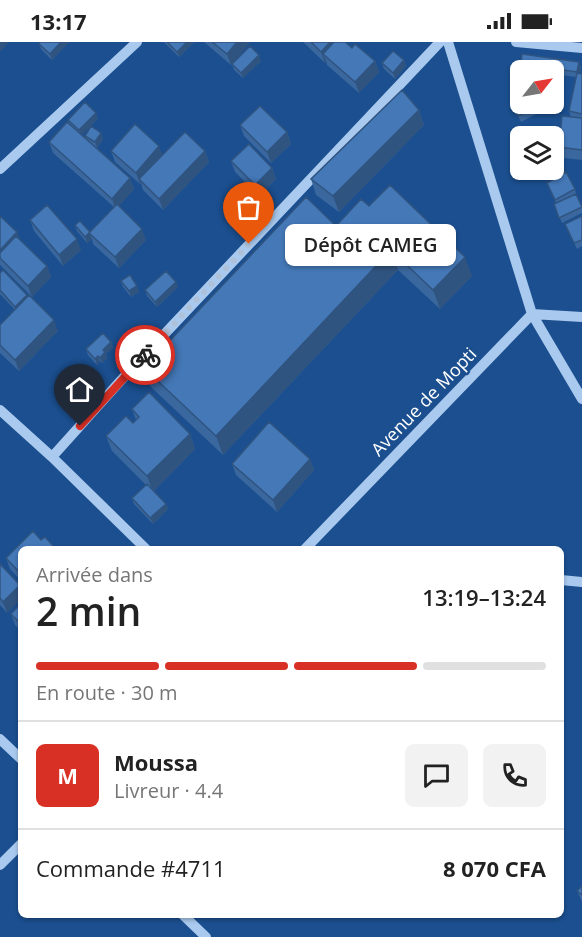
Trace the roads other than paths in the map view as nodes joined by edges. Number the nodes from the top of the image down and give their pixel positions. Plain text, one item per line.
1 (137, 42) edge
2 (440, 42) edge
3 (448, 42) edge
4 (516, 42) edge
5 (582, 48) edge
6 (0, 169) edge
7 (532, 314) junction
8 (582, 317) edge
9 (582, 399) edge
10 (0, 410) edge
11 (52, 458) junction
12 (143, 546) edge
13 (308, 546) edge
14 (564, 580) edge
15 (582, 582) edge
16 (0, 739) edge
17 (18, 756) edge
18 (18, 847) edge
19 (0, 865) edge
20 (186, 918) edge
21 (206, 937) edge

1 - 6 street
2 - 11 street
3 - 7 street
4 - 5 street
7 - 8 street
7 - 9 street
7 - 13 street, Avenue de Mopti
10 - 11 street
11 - 12 street
14 - 15 street
16 - 17 street
18 - 19 street
20 - 21 street

